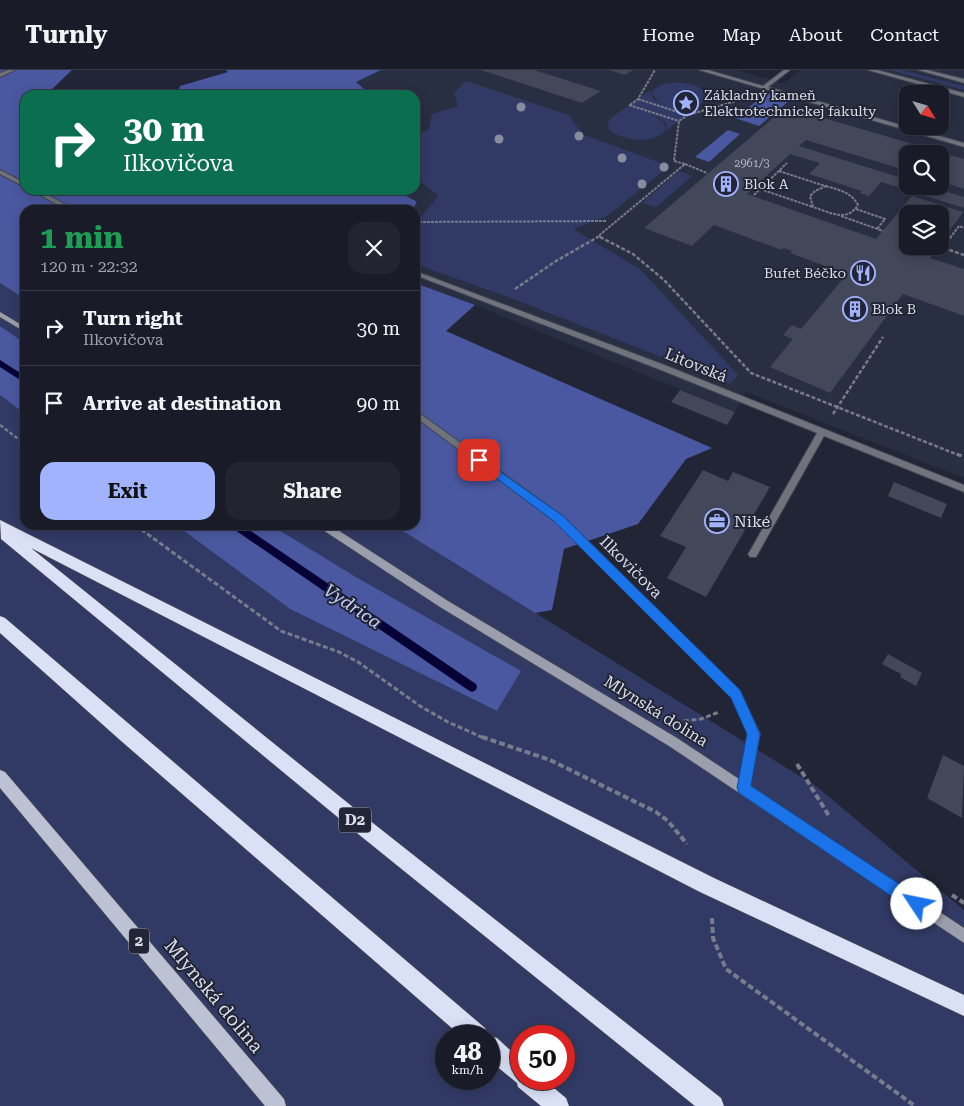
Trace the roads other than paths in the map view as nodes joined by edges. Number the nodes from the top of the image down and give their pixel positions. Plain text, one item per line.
1 (12, 70) edge
2 (702, 70) edge
3 (787, 70) edge
4 (871, 70) edge
5 (921, 70) edge
6 (0, 75) edge
7 (964, 81) edge
8 (764, 88) junction
9 (964, 95) edge
10 (964, 145) edge
11 (0, 172) edge
12 (20, 182) edge
13 (44, 195) edge
14 (62, 205) edge
15 (420, 275) edge
16 (0, 314) edge
17 (20, 327) edge
18 (420, 417) edge
19 (822, 432) junction
20 (964, 488) edge
21 (0, 525) edge
22 (0, 530) edge
23 (331, 530) edge
24 (753, 554) dead end
25 (0, 623) edge
26 (0, 777) edge
27 (744, 788) junction
28 (964, 936) edge
29 (964, 1006) edge
30 (464, 1025) edge
31 (500, 1056) edge
32 (510, 1064) edge
33 (539, 1090) edge
34 (277, 1106) edge
35 (558, 1106) edge
36 (713, 1106) edge

1 - 6 street
2 - 8 street
3 - 8 street
4 - 9 street
5 - 7 street
8 - 10 street
11 - 12 street
13 - 14 street
15 - 19 street, Litovská
16 - 17 main road
18 - 27 street, Ilkovičova
19 - 20 street, Litovská
19 - 24 street
21 - 29 highway
22 - 36 highway, D2
23 - 27 main road, Mlynská dolina
25 - 30 highway
26 - 34 main road, Mlynská dolina / 2
27 - 28 main road, Mlynská dolina
31 - 32 highway
33 - 35 highway

